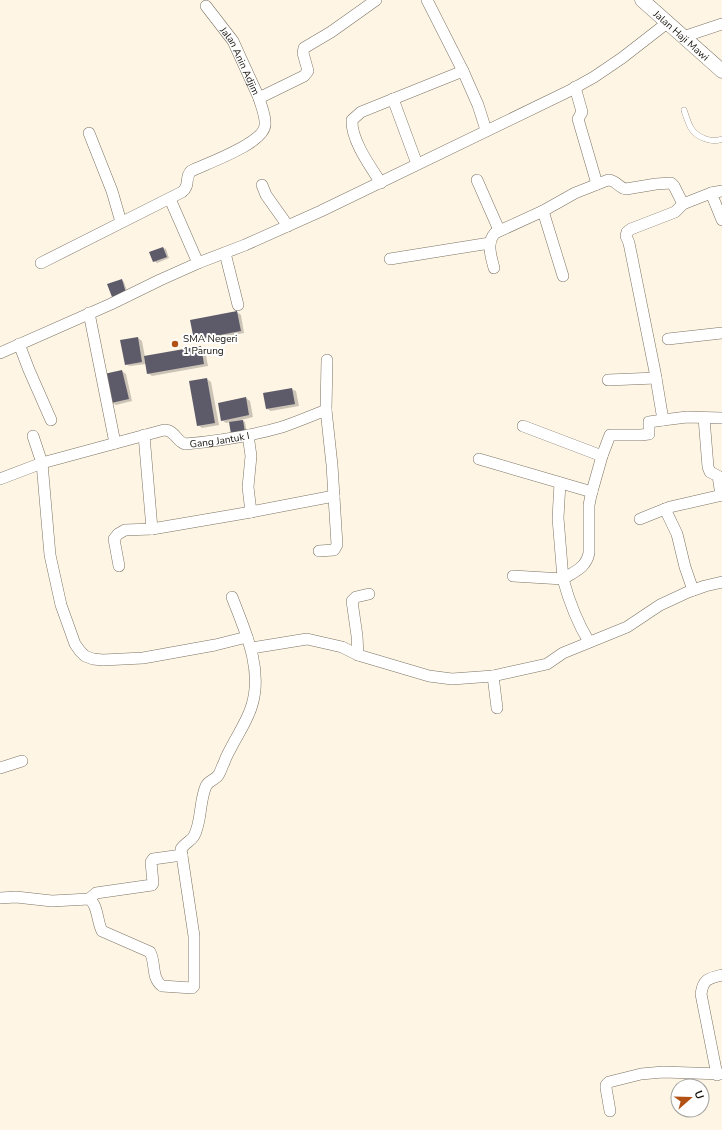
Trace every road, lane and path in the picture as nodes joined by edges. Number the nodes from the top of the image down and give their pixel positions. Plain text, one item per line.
1 (376, 0) edge
2 (427, 0) edge
3 (642, 0) edge
4 (206, 6) dead end
5 (667, 23) junction
6 (722, 24) edge
7 (683, 37) junction
8 (463, 71) junction
9 (722, 71) edge
10 (575, 87) junction
11 (259, 98) junction
12 (394, 99) junction
13 (684, 110) dead end
14 (486, 130) junction
15 (89, 133) dead end
16 (722, 140) edge
17 (417, 164) junction
18 (477, 180) dead end
19 (381, 183) junction
20 (597, 184) junction
21 (262, 185) dead end
22 (717, 192) edge
23 (170, 199) junction
24 (683, 204) junction
25 (543, 211) junction
26 (722, 220) edge
27 (121, 222) junction
28 (288, 226) junction
29 (499, 230) junction
30 (490, 243) junction
31 (225, 253) junction
32 (390, 259) dead end
33 (41, 263) dead end
34 (198, 263) junction
35 (494, 268) dead end
36 (563, 276) dead end
37 (238, 305) dead end
38 (89, 313) junction
39 (722, 333) edge
40 (668, 339) dead end
41 (19, 344) junction
42 (0, 353) edge
43 (327, 360) dead end
44 (656, 378) junction
45 (608, 380) dead end
46 (326, 410) junction
47 (704, 418) junction
48 (722, 418) edge
49 (51, 420) dead end
50 (664, 420) junction
51 (523, 426) dead end
52 (144, 435) junction
53 (248, 435) junction
54 (33, 436) dead end
55 (115, 443) junction
56 (602, 456) junction
57 (479, 459) dead end
58 (42, 463) junction
59 (0, 480) edge
60 (560, 483) junction
61 (592, 492) junction
62 (721, 495) edge
63 (334, 496) junction
64 (665, 509) junction
65 (251, 512) junction
66 (640, 519) dead end
67 (152, 530) junction
68 (319, 551) dead end
69 (119, 566) dead end
70 (513, 576) dead end
71 (563, 579) junction
72 (722, 582) edge
73 (692, 590) junction
74 (369, 594) dead end
75 (232, 597) dead end
76 (247, 637) junction
77 (589, 642) junction
78 (252, 648) junction
79 (358, 655) junction
80 (493, 676) junction
81 (497, 708) dead end
82 (22, 761) dead end
83 (0, 768) edge
84 (182, 855) junction
85 (0, 898) edge
86 (89, 900) junction
87 (722, 975) edge
88 (719, 1074) edge
89 (610, 1111) dead end

1 - 11 street, Jalan Anin Adjim
2 - 8 street
3 - 5 street, Jalan Haji Mawi
4 - 11 street, Jalan Anin Adjim
5 - 7 street, Jalan Haji Mawi
5 - 10 street
6 - 7 street
7 - 9 street, Jalan Haji Mawi
8 - 12 street
8 - 14 street
10 - 14 street
10 - 20 street
11 - 23 street
12 - 17 street
12 - 19 street
13 - 16 lane
14 - 17 street
15 - 27 street
17 - 19 street
18 - 29 street
19 - 28 street
20 - 24 street
20 - 25 street
21 - 28 street
22 - 24 street
22 - 26 street
23 - 27 street
23 - 34 street
24 - 44 street
25 - 29 street
25 - 36 street
27 - 33 street
28 - 31 street
29 - 30 street
30 - 32 street
30 - 35 street
31 - 34 street
31 - 37 street
34 - 38 street
38 - 41 street
38 - 55 street
39 - 40 street
41 - 42 street
41 - 49 street
43 - 46 street
44 - 45 street
44 - 50 street
46 - 53 street, Gang Jantuk I
46 - 63 street
47 - 48 street
47 - 50 street
47 - 62 street
50 - 56 street
51 - 56 street
52 - 53 street, Gang Jantuk I
52 - 55 street, Gang Jantuk I
52 - 67 street
53 - 65 street
54 - 58 street
55 - 58 street, Gang Jantuk I
56 - 61 street
57 - 60 street
58 - 59 street, Gang Jantuk I
58 - 76 street
60 - 61 street
60 - 71 street
61 - 71 street
62 - 64 street
63 - 65 street
63 - 68 street
64 - 66 street
64 - 73 street
65 - 67 street
67 - 69 street
70 - 71 street
71 - 77 street
72 - 73 street
73 - 77 street
74 - 79 street
75 - 76 street
76 - 78 street
77 - 80 street
78 - 79 street
78 - 84 street
79 - 80 street
80 - 81 street
82 - 83 street
84 - 86 street
84 - 86 street
85 - 86 street
87 - 88 street
88 - 89 street

